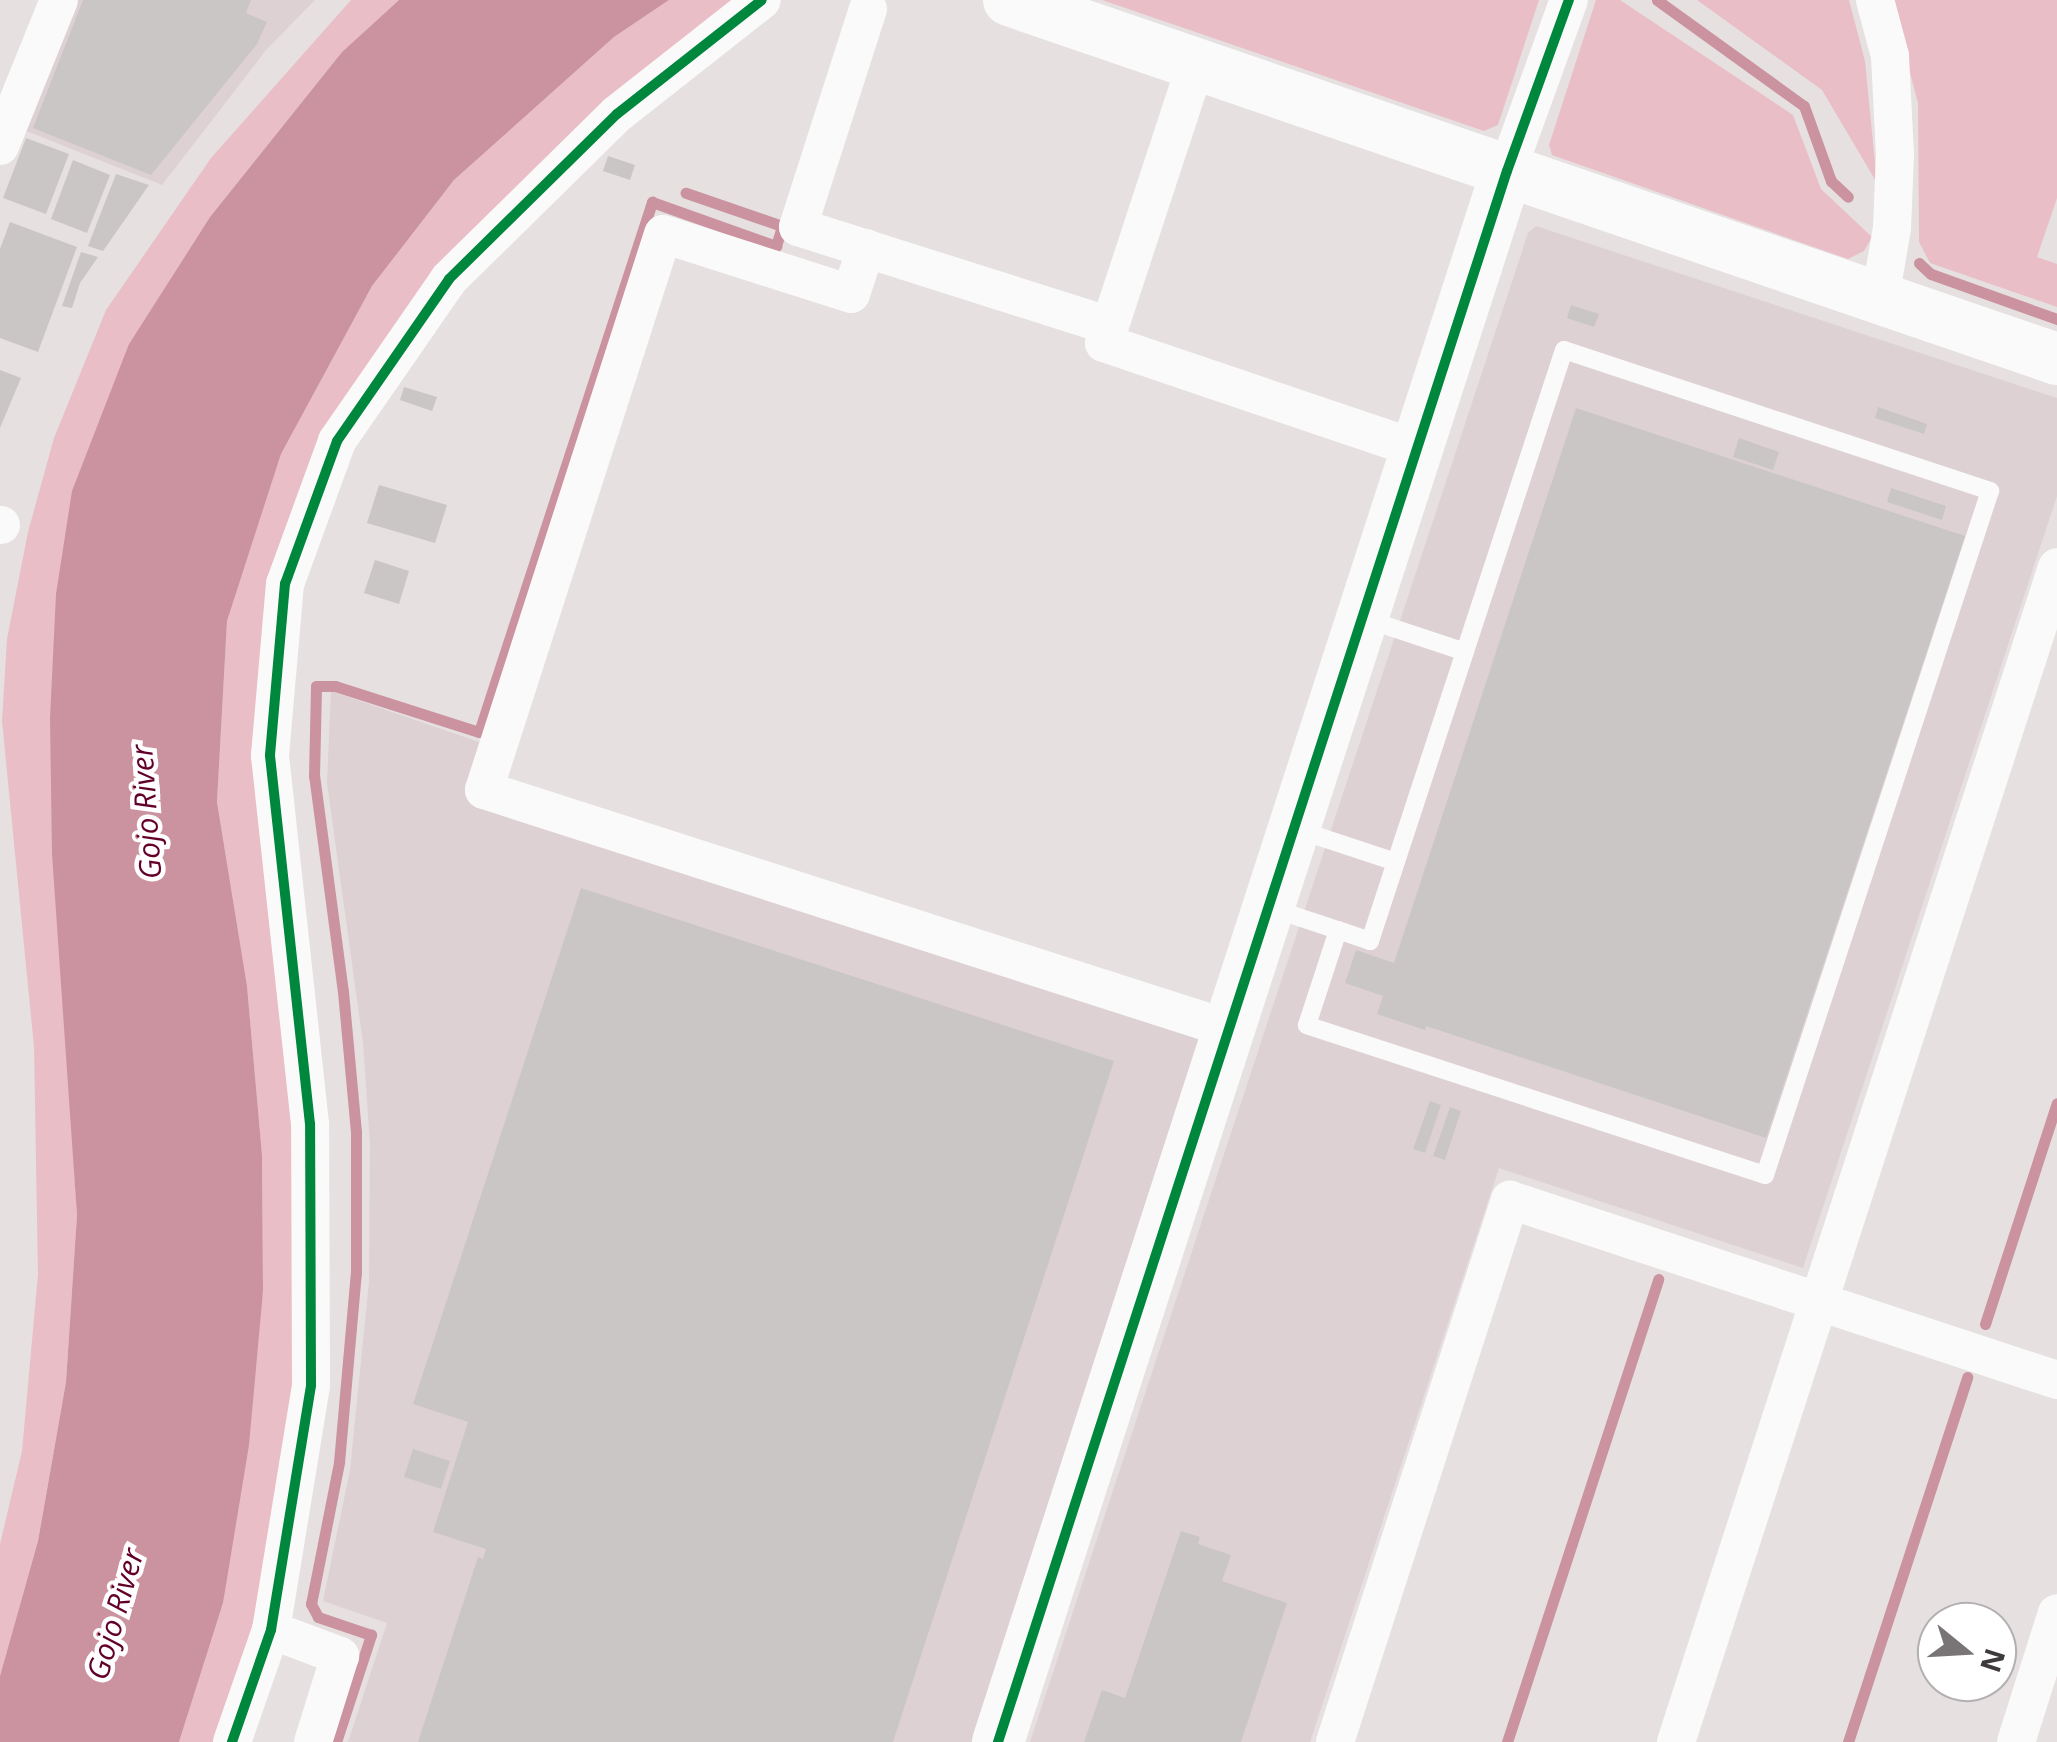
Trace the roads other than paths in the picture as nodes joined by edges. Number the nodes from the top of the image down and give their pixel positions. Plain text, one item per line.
1 (59, 0) edge
2 (762, 0) edge
3 (1009, 0) edge
4 (1570, 0) edge
5 (1875, 0) edge
6 (868, 8) dead end
7 (1196, 64) junction
8 (0, 146) edge
9 (1507, 170) junction
10 (866, 248) junction
11 (1880, 298) junction
12 (1110, 326) junction
13 (2057, 359) edge
14 (1418, 449) junction
15 (2057, 567) edge
16 (1362, 618) junction
17 (1465, 652) junction
18 (1294, 828) junction
19 (1396, 862) junction
20 (1268, 908) junction
21 (1338, 930) junction
22 (1229, 1030) junction
23 (1819, 1302) junction
24 (2057, 1380) edge
25 (2057, 1613) edge
26 (271, 1630) junction
27 (232, 1742) edge
28 (313, 1742) edge
29 (998, 1742) edge
30 (1335, 1742) edge
31 (1676, 1742) edge
32 (2016, 1742) edge

1 - 8 street
2 - 26 street
3 - 7 street
4 - 9 street
5 - 11 street
6 - 10 street
7 - 9 street
7 - 12 street
9 - 11 street
9 - 14 street
10 - 12 street
10 - 22 street
11 - 13 street
12 - 14 street
14 - 16 street
15 - 23 street
16 - 17 lane
16 - 18 street
17 - 19 lane
17 - 21 lane
18 - 19 lane
18 - 20 street
19 - 21 lane
20 - 21 lane
20 - 22 street
22 - 29 street
23 - 24 street
23 - 30 street
23 - 31 street
25 - 32 street
26 - 27 street
26 - 28 street

